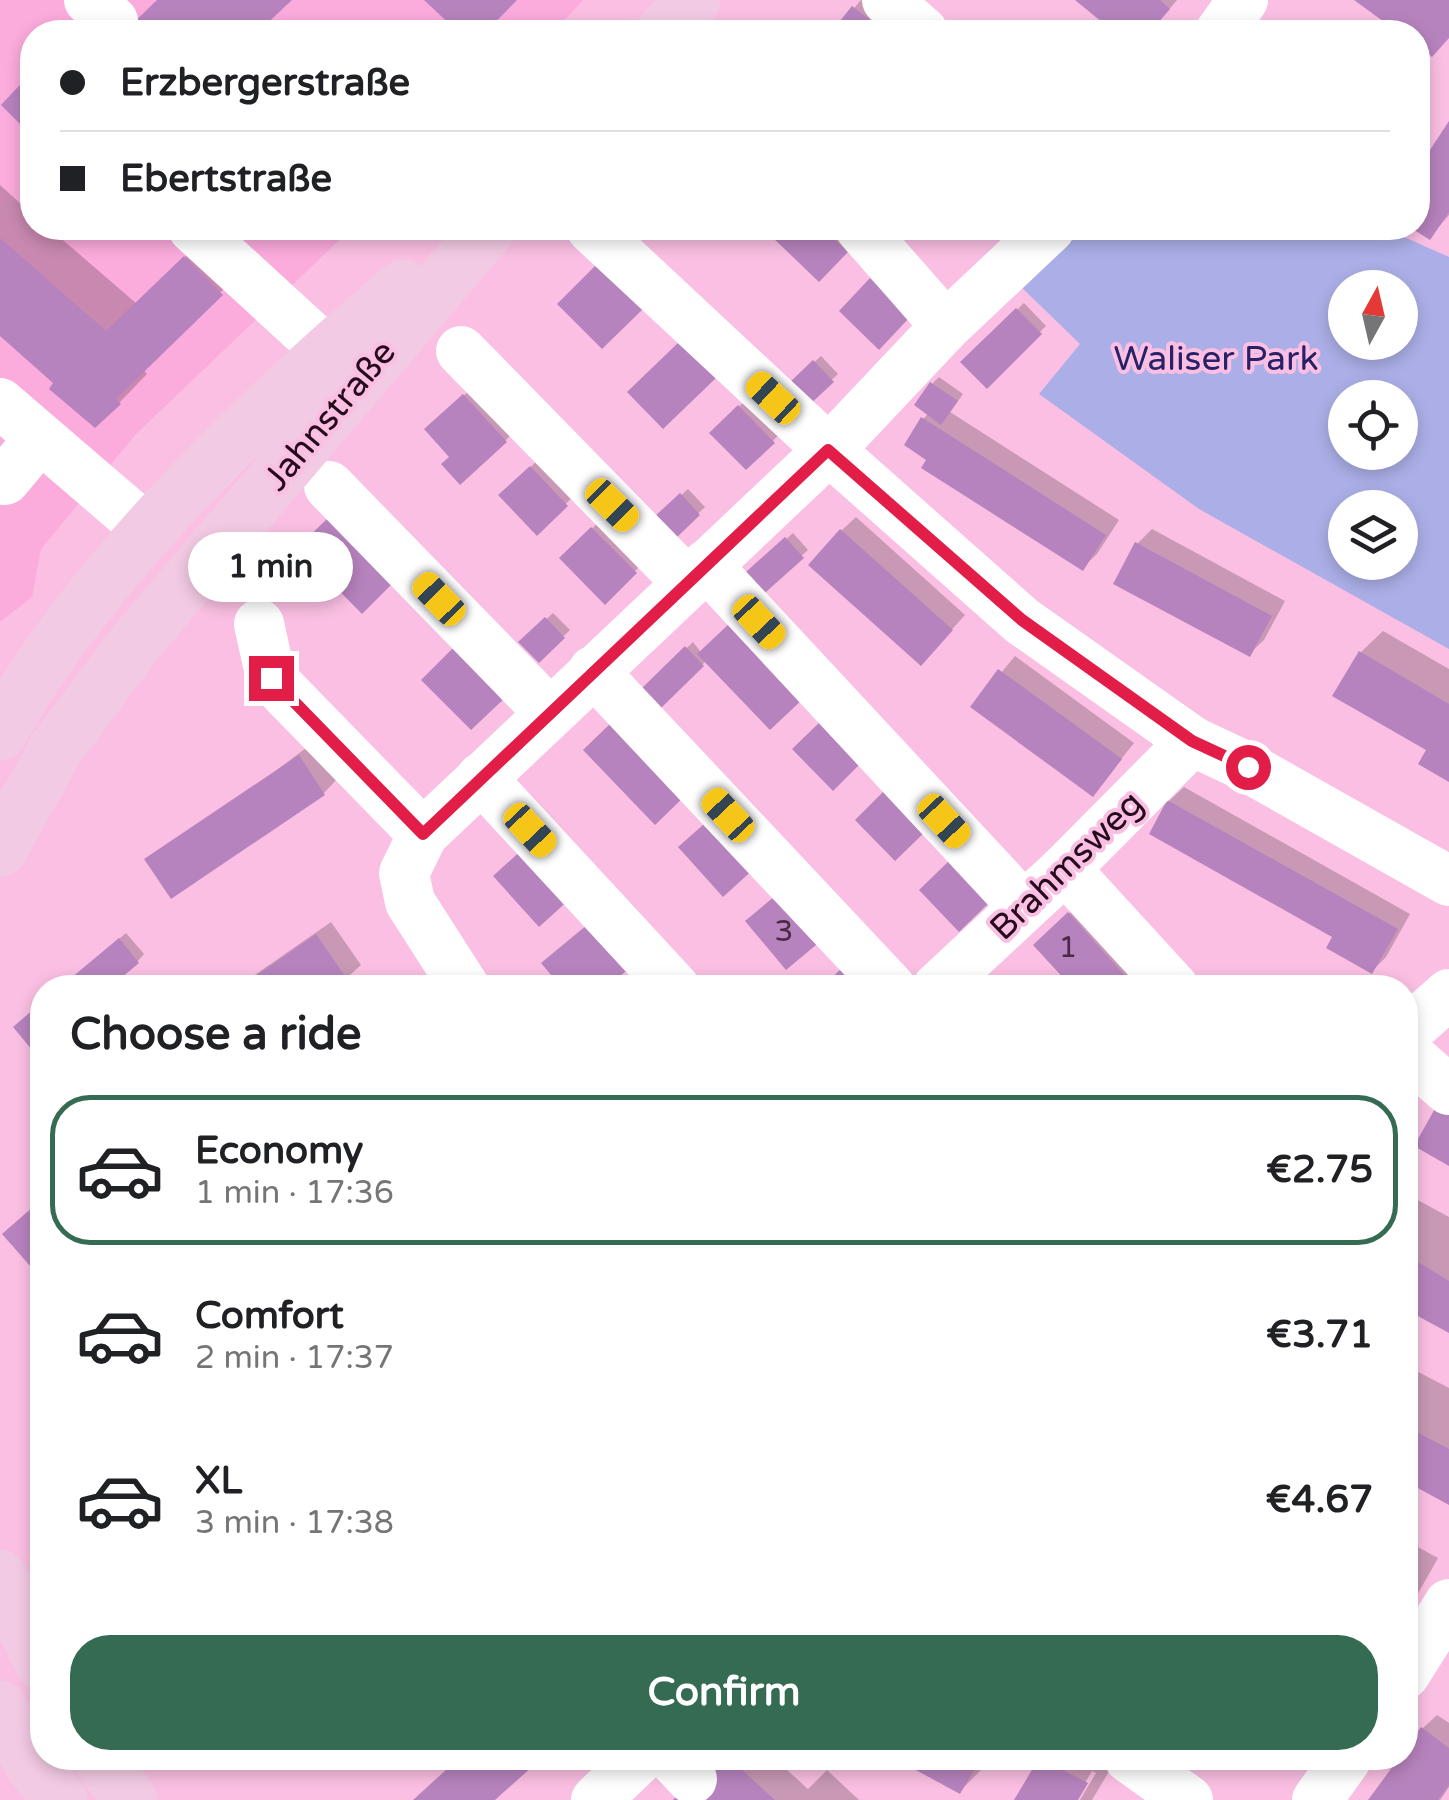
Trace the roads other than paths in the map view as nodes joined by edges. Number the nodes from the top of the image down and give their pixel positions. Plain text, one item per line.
1 (89, 0) edge
2 (693, 0) edge
3 (887, 0) edge
4 (111, 20) edge
5 (674, 20) edge
6 (910, 20) edge
7 (206, 240) edge
8 (461, 240) edge
9 (479, 240) edge
10 (604, 240) edge
11 (871, 240) edge
12 (1037, 240) edge
13 (946, 326) junction
14 (327, 351) junction
15 (461, 351) dead end
16 (0, 403) edge
17 (40, 438) junction
18 (828, 450) junction
19 (0, 476) edge
20 (328, 486) dead end
21 (149, 531) junction
22 (197, 570) junction
23 (697, 573) junction
24 (259, 624) dead end
25 (592, 671) junction
26 (549, 712) junction
27 (0, 733) edge
28 (1192, 741) junction
29 (481, 778) junction
30 (0, 849) edge
31 (413, 854) junction
32 (1065, 869) junction
33 (1449, 880) edge
34 (1024, 907) junction
35 (457, 975) edge
36 (663, 975) edge
37 (879, 975) edge
38 (951, 975) edge
39 (1162, 975) edge
40 (1449, 994) edge
41 (1418, 1022) edge
42 (1418, 1063) edge
43 (1449, 1090) edge
44 (0, 1577) edge
45 (1449, 1604) edge
46 (30, 1638) edge
47 (1418, 1653) edge
48 (0, 1708) edge
49 (30, 1760) edge
50 (37, 1770) edge
51 (108, 1770) edge
52 (627, 1770) edge
53 (1146, 1770) edge
54 (1338, 1770) edge
55 (60, 1800) edge
56 (130, 1800) edge
57 (596, 1800) edge
58 (1188, 1800) edge
59 (1317, 1800) edge

1 - 4 street
2 - 5 main road
3 - 6 street
7 - 14 street
8 - 14 main road, Jahnstraße
9 - 22 main road, Jahnstraße
10 - 18 street
11 - 13 street
12 - 13 street
13 - 18 street
14 - 21 main road, Jahnstraße
15 - 23 street
16 - 17 street
17 - 19 street
17 - 21 street
18 - 23 street
18 - 28 street
20 - 26 street
21 - 22 main road
21 - 27 main road, Jahnstraße
22 - 30 main road, Jahnstraße
23 - 25 street
23 - 34 street
24 - 31 street
25 - 26 street
25 - 37 street
26 - 29 street
28 - 32 street, Brahmsweg
28 - 33 street
29 - 31 street
29 - 36 street
31 - 35 street
32 - 34 street, Brahmsweg
32 - 39 street
34 - 38 street, Brahmsweg
40 - 41 street
42 - 43 street
44 - 46 main road
45 - 47 street
48 - 49 main road
50 - 55 main road
51 - 56 main road
52 - 57 street
53 - 58 street
54 - 59 street

